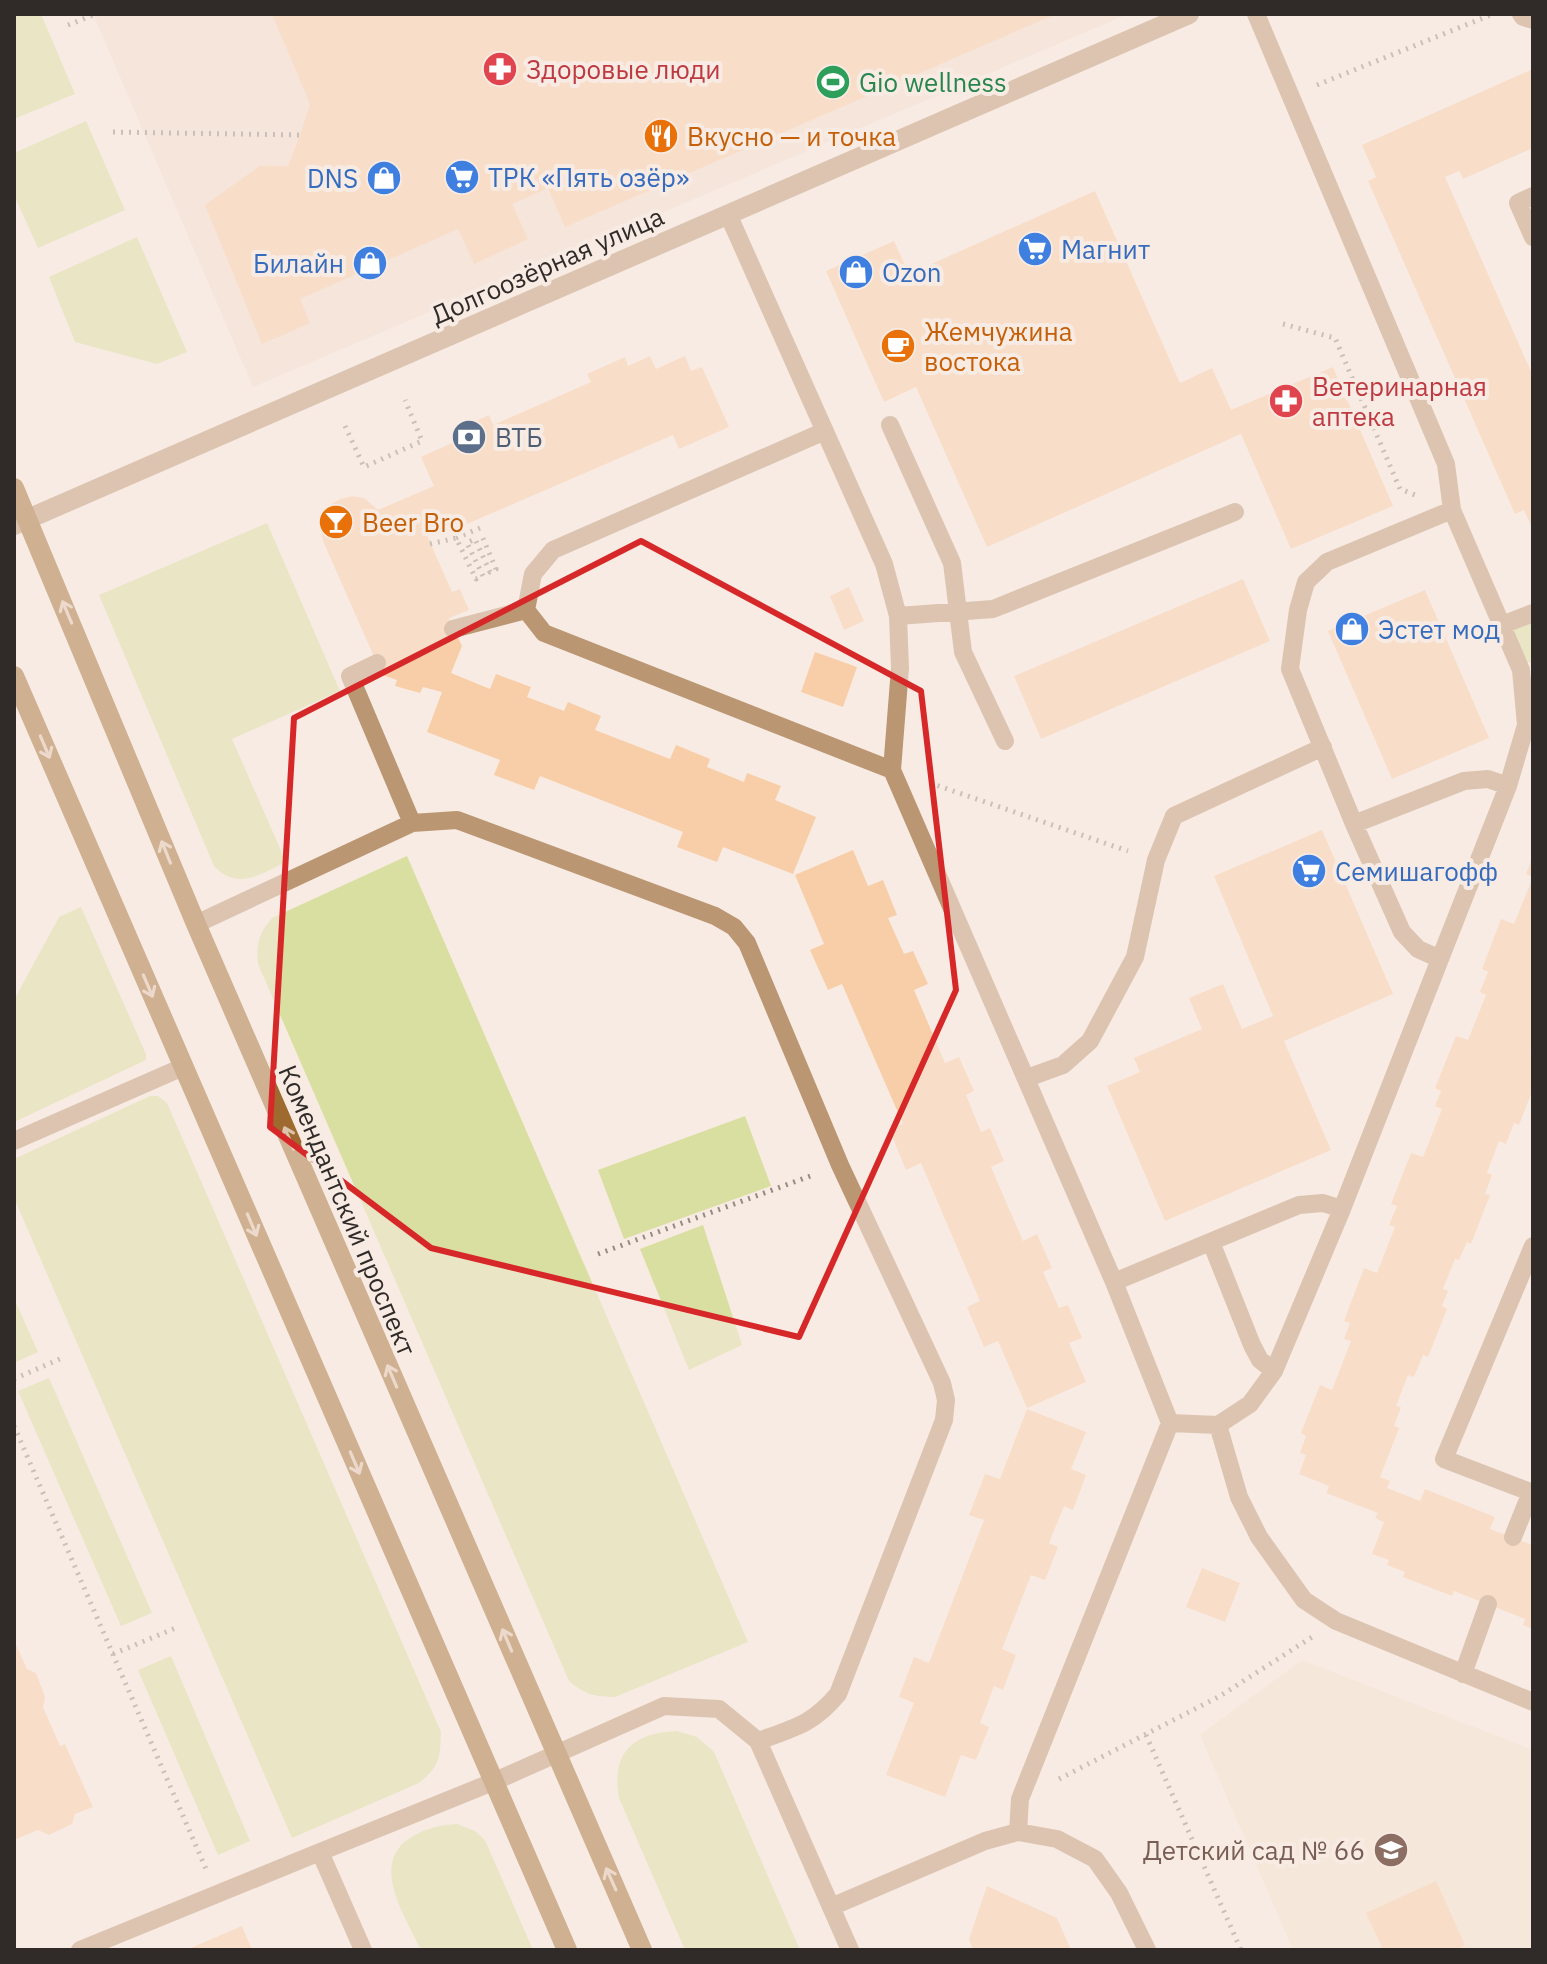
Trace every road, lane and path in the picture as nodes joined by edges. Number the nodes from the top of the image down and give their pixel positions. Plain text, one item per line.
1 (96, 14) edge
2 (1189, 14) edge
3 (1256, 14) edge
4 (1493, 14) edge
5 (1521, 14) edge
6 (1533, 20) edge
7 (68, 25) dead end
8 (1291, 96) junction
9 (113, 132) dead end
10 (300, 135) dead end
11 (1533, 196) edge
12 (728, 214) junction
13 (1533, 237) edge
14 (1283, 324) dead end
15 (405, 400) dead end
16 (890, 425) dead end
17 (345, 426) dead end
18 (825, 431) junction
19 (14, 488) edge
20 (1452, 510) junction
21 (1235, 512) dead end
22 (21, 522) edge
23 (480, 528) dead end
24 (482, 536) dead end
25 (456, 538) junction
26 (430, 544) dead end
27 (526, 610) junction
28 (958, 612) junction
29 (1533, 613) edge
30 (898, 616) junction
31 (1502, 625) junction
32 (453, 629) dead end
33 (377, 663) dead end
34 (14, 676) edge
35 (1005, 741) dead end
36 (1323, 747) junction
37 (892, 770) junction
38 (1508, 786) junction
39 (412, 823) junction
40 (1354, 824) junction
41 (1156, 860) junction
42 (196, 924) junction
43 (1440, 959) junction
44 (183, 1067) junction
45 (1027, 1078) junction
46 (14, 1141) edge
47 (840, 1165) junction
48 (1342, 1209) junction
49 (1211, 1242) junction
50 (1533, 1246) edge
51 (598, 1254) dead end
52 (1114, 1282) junction
53 (62, 1358) dead end
54 (1274, 1371) junction
55 (14, 1379) edge
56 (1170, 1423) junction
57 (1218, 1425) junction
58 (14, 1426) edge
59 (1532, 1493) edge
60 (1513, 1537) dead end
61 (1488, 1604) dead end
62 (1336, 1621) junction
63 (178, 1627) dead end
64 (113, 1654) junction
65 (1463, 1674) junction
66 (1533, 1702) edge
67 (1146, 1735) junction
68 (758, 1741) junction
69 (556, 1754) junction
70 (493, 1782) junction
71 (1020, 1799) junction
72 (1018, 1832) junction
73 (320, 1852) junction
74 (217, 1894) junction
75 (831, 1907) junction
76 (86, 1949) edge
77 (363, 1950) edge
78 (567, 1950) edge
79 (642, 1950) edge
80 (850, 1950) edge
81 (1147, 1950) edge
82 (1241, 1950) edge

1 - 7 path
2 - 12 street, Долгоозёрная улица
3 - 8 lane
4 - 8 path
5 - 6 lane
8 - 20 lane
9 - 10 path
11 - 13 lane
12 - 18 lane
12 - 22 street, Долгоозёрная улица
14 - 20 path
15 - 17 path
16 - 28 lane
18 - 27 lane
18 - 30 lane
19 - 22 main road, Комендантский проспект
20 - 31 lane
20 - 36 lane
21 - 28 lane
42 -> 22 main road, Комендантский проспект
23 - 25 path
24 - 25 path
25 - 26 path
27 - 32 lane
27 - 37 lane
28 - 30 lane
28 - 35 lane
29 - 31 lane
30 - 37 lane
31 - 38 lane
33 - 39 lane
34 -> 44 main road
36 - 40 lane
36 - 41 lane
37 - 41 path
37 - 45 lane
38 - 40 lane
38 - 43 lane
39 - 42 lane
39 - 47 lane
40 - 43 lane
41 - 45 lane
69 -> 42 main road, Комендантский проспект
43 - 48 lane
44 - 46 lane
44 -> 70 main road
45 - 52 lane
47 - 51 path
47 - 68 lane
48 - 49 lane
48 - 54 lane
49 - 52 lane
49 - 54 lane
50 - 59 lane
52 - 56 lane
53 - 55 path
54 - 57 lane
56 - 57 lane
56 - 71 lane
57 - 62 lane
58 - 64 path
59 - 60 lane
61 - 65 lane
62 - 65 lane
62 - 67 path
63 - 64 path
64 - 74 path
65 - 66 lane
67 - 71 path
67 - 82 path
68 - 69 lane
68 - 75 lane
69 - 70 lane
79 -> 69 main road, Комендантский проспект
70 - 73 lane
70 - 78 main road
71 - 72 lane
72 - 75 lane
72 - 81 lane
73 - 74 lane
73 - 77 lane
74 - 76 lane
75 - 80 lane

